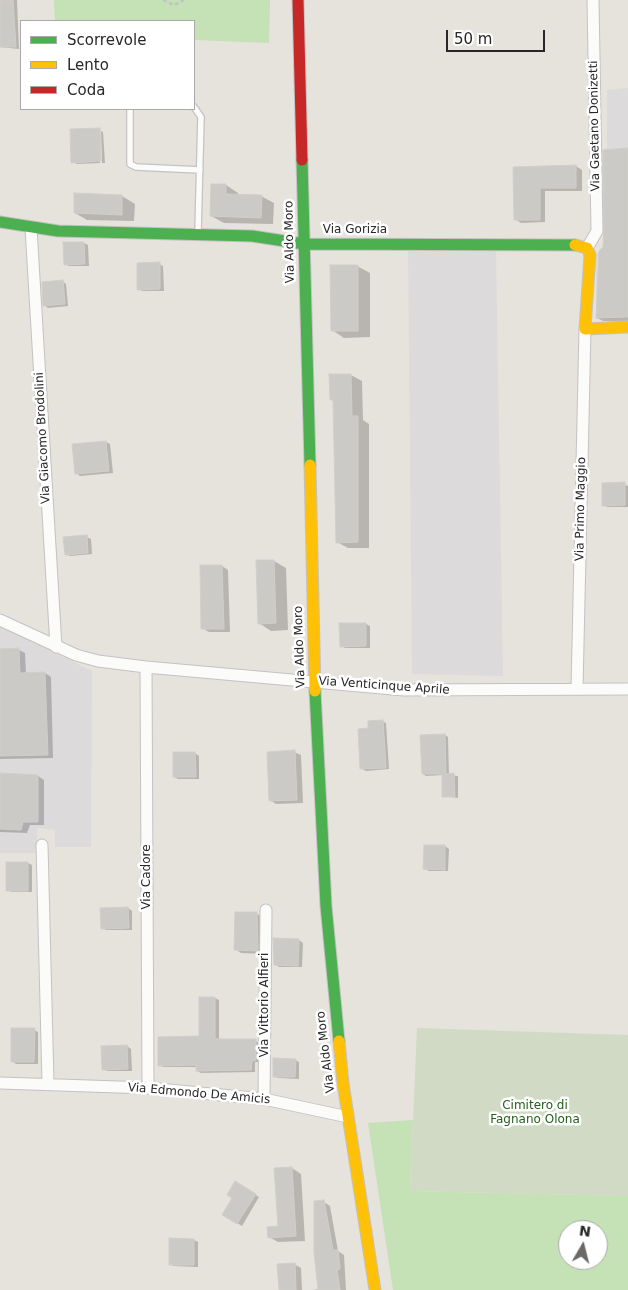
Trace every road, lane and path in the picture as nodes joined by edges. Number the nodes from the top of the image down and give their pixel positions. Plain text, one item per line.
1 (163, 0) edge
2 (184, 0) edge
3 (298, 0) edge
4 (593, 0) edge
5 (195, 108) edge
6 (130, 110) edge
7 (200, 170) junction
8 (0, 222) edge
9 (31, 228) junction
10 (198, 234) junction
11 (304, 244) junction
12 (587, 248) junction
13 (628, 327) edge
14 (586, 329) junction
15 (0, 620) edge
16 (56, 647) junction
17 (146, 667) junction
18 (315, 682) junction
19 (577, 689) junction
20 (628, 689) edge
21 (42, 845) dead end
22 (266, 910) dead end
23 (0, 1083) edge
24 (48, 1083) junction
25 (148, 1088) junction
26 (264, 1099) junction
27 (348, 1117) junction
28 (375, 1290) edge

1 - 2 path
3 - 11 main road, Via Aldo Moro
4 - 12 street, Via Gaetano Donizetti
5 - 7 lane
6 - 7 lane
7 - 10 lane
8 - 9 main road, Via Gorizia
9 - 10 main road, Via Gorizia
9 - 16 street, Via Giacomo Brodolini
10 - 11 main road, Via Gorizia
11 - 12 main road, Via Gorizia
11 - 18 main road, Via Aldo Moro
12 - 14 main road
13 - 14 main road
14 - 19 street, Via Primo Maggio
15 - 16 street, Via Venticinque Aprile
16 - 17 street, Via Venticinque Aprile
17 - 18 street, Via Venticinque Aprile
17 - 25 street, Via Cadore
18 - 19 street, Via Venticinque Aprile
18 - 27 main road, Via Aldo Moro
19 - 20 street, Via Venticinque Aprile
21 - 24 street
22 - 26 street, Via Vittorio Alfieri
23 - 24 street, Via Edmondo De Amicis
24 - 25 street, Via Edmondo De Amicis
25 - 26 street, Via Edmondo De Amicis
26 - 27 street, Via Edmondo De Amicis
27 - 28 main road, Via Aldo Moro

